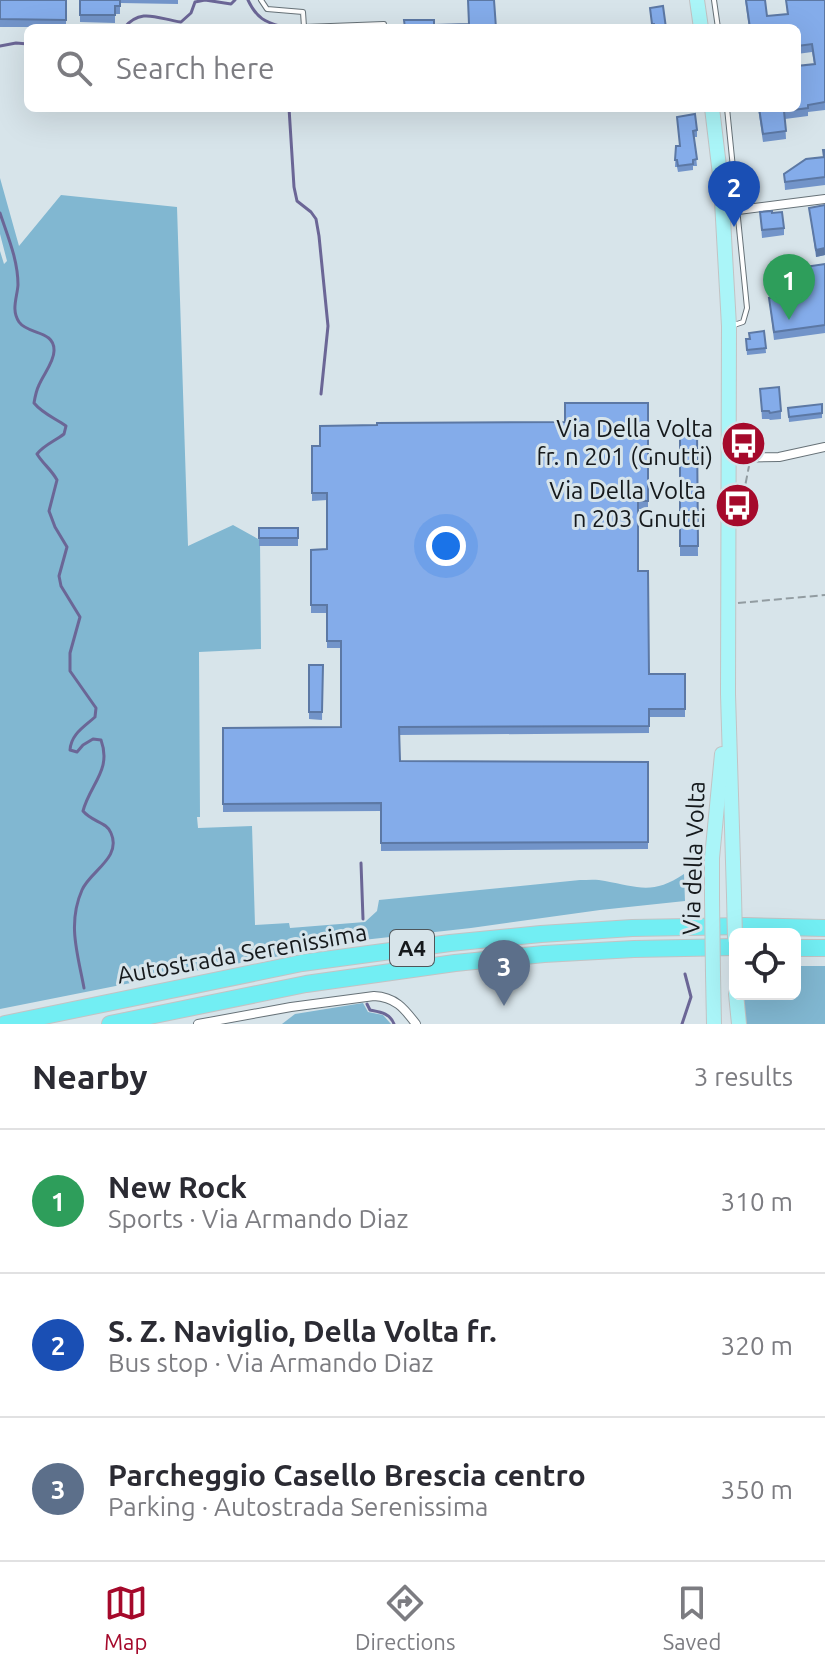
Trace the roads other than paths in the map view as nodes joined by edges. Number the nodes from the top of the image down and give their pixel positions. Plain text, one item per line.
1 (261, 0) edge
2 (697, 0) edge
3 (714, 0) edge
4 (304, 24) edge
5 (700, 24) edge
6 (717, 24) edge
7 (712, 112) edge
8 (727, 112) edge
9 (825, 199) edge
10 (738, 210) junction
11 (729, 326) junction
12 (825, 447) edge
13 (730, 458) junction
14 (728, 694) junction
15 (735, 928) edge
16 (825, 928) edge
17 (729, 947) edge
18 (801, 948) edge
19 (825, 948) edge
20 (737, 1000) edge
21 (412, 1021) edge
22 (5, 1024) edge
23 (110, 1024) edge
24 (198, 1024) edge
25 (714, 1024) edge
26 (739, 1024) edge

1 - 4 lane
2 - 5 main road
3 - 6 lane
7 - 11 main road, Via della Volta
8 - 10 lane
9 - 10 street
10 - 11 lane
11 - 13 main road, Via della Volta
12 - 13 street
13 - 14 main road, Via della Volta
14 - 15 main road, Via della Volta, bridge
14 - 25 main road, Via della Volta, bridge
16 - 22 highway, Autostrada Serenissima / A4
17 - 23 highway, Autostrada Serenissima / A4
18 - 19 highway
20 - 26 main road
21 - 24 street

